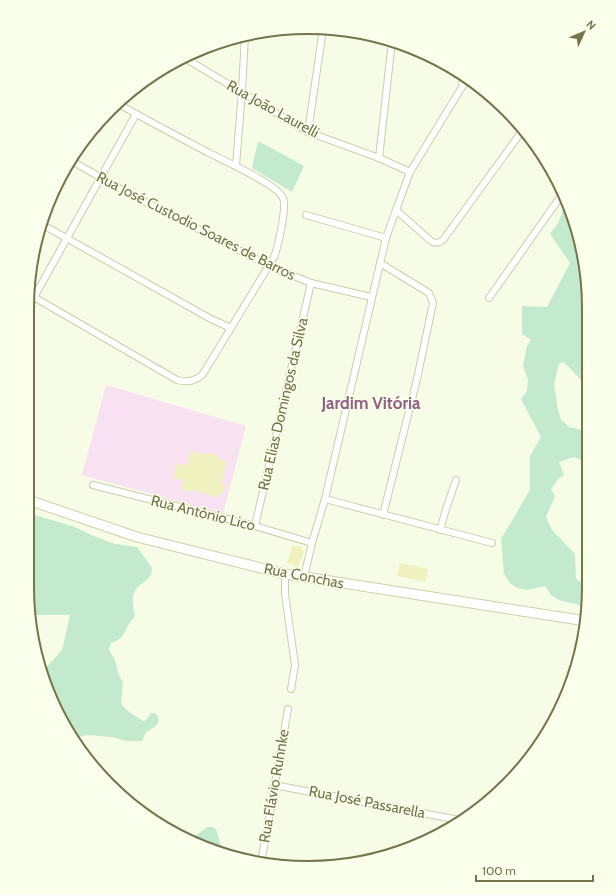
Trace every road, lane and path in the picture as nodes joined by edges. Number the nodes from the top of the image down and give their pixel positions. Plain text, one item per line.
1 (322, 35) edge
2 (245, 41) edge
3 (391, 47) edge
4 (189, 61) edge
5 (462, 82) edge
6 (465, 83) edge
7 (462, 87) junction
8 (242, 91) junction
9 (122, 106) edge
10 (136, 114) junction
11 (308, 132) junction
12 (520, 134) edge
13 (379, 158) junction
14 (76, 163) edge
15 (236, 166) junction
16 (410, 172) junction
17 (100, 178) junction
18 (559, 199) edge
19 (396, 210) junction
20 (306, 214) dead end
21 (47, 227) edge
22 (67, 238) junction
23 (386, 238) junction
24 (380, 262) junction
25 (270, 266) junction
26 (311, 283) junction
27 (35, 293) edge
28 (371, 297) junction
29 (489, 298) dead end
30 (34, 299) edge
31 (231, 328) junction
32 (456, 480) dead end
33 (93, 485) dead end
34 (325, 499) junction
35 (34, 502) edge
36 (383, 514) junction
37 (255, 526) junction
38 (440, 530) junction
39 (312, 543) junction
40 (492, 543) dead end
41 (285, 574) junction
42 (304, 577) junction
43 (580, 620) edge
44 (291, 689) dead end
45 (288, 709) dead end
46 (274, 785) junction
47 (454, 819) edge
48 (262, 857) edge

1 - 11 street
2 - 8 street
3 - 13 street
4 - 8 street, Rua João Laurelli
5 - 7 street
6 - 7 street
7 - 16 street
8 - 11 street, Rua João Laurelli
8 - 15 street
9 - 10 street
10 - 15 street
10 - 17 street
11 - 13 street, Rua João Laurelli
12 - 19 street
13 - 16 street, Rua João Laurelli
14 - 17 street, Rua José Custodio Soares de Barros
15 - 25 street
16 - 19 street
17 - 22 street
17 - 25 street, Rua José Custodio Soares de Barros
18 - 29 street
19 - 23 street
20 - 23 street
21 - 22 street
22 - 27 street
22 - 31 street
23 - 24 street
24 - 28 street
24 - 36 street
25 - 26 street, Rua José Custodio Soares de Barros
25 - 31 street
26 - 28 street, Rua José Custodio Soares de Barros
26 - 37 street, Rua Elias Domingos da Silva
28 - 34 street
30 - 31 street
32 - 38 street
33 - 37 street, Rua Antônio Lico
34 - 36 street
34 - 39 street
35 - 41 main road, Rua Conchas
36 - 38 street
37 - 39 street, Rua Antônio Lico
38 - 40 street
39 - 42 street
41 - 42 main road, Rua Conchas
41 - 44 street
42 - 43 main road, Rua Conchas
45 - 46 street, Rua Flávio Ruhnke
46 - 47 street, Rua José Passarella
46 - 48 street, Rua Flávio Ruhnke

